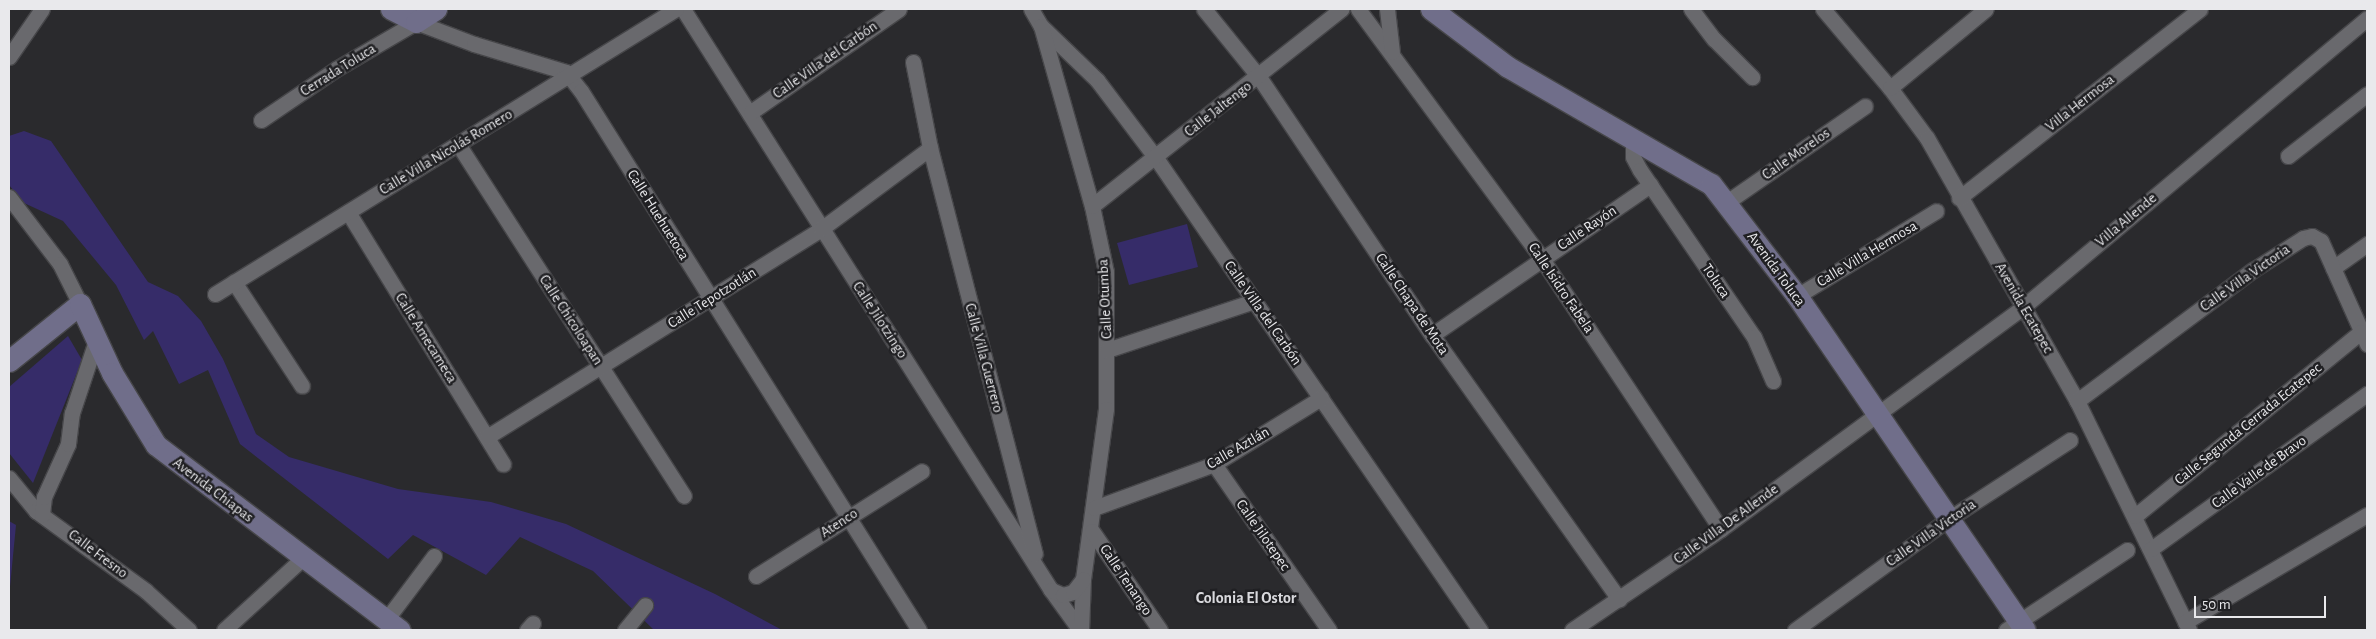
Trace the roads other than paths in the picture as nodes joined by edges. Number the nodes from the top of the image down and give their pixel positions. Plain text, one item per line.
1 (42, 9) edge
2 (390, 9) edge
3 (436, 9) edge
4 (676, 9) edge
5 (683, 9) edge
6 (899, 9) edge
7 (1031, 9) edge
8 (1204, 9) edge
9 (1341, 9) edge
10 (1358, 9) edge
11 (1387, 9) edge
12 (1431, 9) edge
13 (1690, 9) edge
14 (1823, 9) edge
15 (1986, 9) edge
16 (2200, 9) edge
17 (2367, 18) edge
18 (416, 22) junction
19 (1041, 26) junction
20 (1392, 53) junction
21 (9, 58) edge
22 (913, 62) dead end
23 (570, 76) junction
24 (1259, 76) junction
25 (1752, 77) dead end
26 (1890, 88) junction
27 (2367, 94) edge
28 (1864, 106) dead end
29 (751, 112) junction
30 (261, 120) dead end
31 (1633, 139) junction
32 (458, 144) junction
33 (930, 148) junction
34 (2288, 156) dead end
35 (1156, 158) junction
36 (1650, 185) junction
37 (9, 197) edge
38 (1959, 198) junction
39 (1727, 202) junction
40 (1092, 206) junction
41 (1936, 211) dead end
42 (348, 212) junction
43 (821, 229) junction
44 (2367, 244) edge
45 (1542, 259) junction
46 (2333, 268) junction
47 (234, 282) junction
48 (215, 294) dead end
49 (1797, 296) junction
50 (710, 299) junction
51 (1254, 301) junction
52 (80, 304) junction
53 (2023, 306) junction
54 (1432, 335) junction
55 (2364, 338) edge
56 (96, 341) junction
57 (1107, 350) junction
58 (9, 361) edge
59 (601, 367) junction
60 (1773, 381) dead end
61 (302, 386) dead end
62 (2367, 394) edge
63 (1321, 398) junction
64 (2077, 401) junction
65 (1877, 412) junction
66 (487, 437) junction
67 (2070, 440) dead end
68 (503, 464) dead end
69 (1214, 464) junction
70 (922, 471) dead end
71 (9, 478) edge
72 (684, 496) dead end
73 (1094, 508) junction
74 (42, 515) junction
75 (2367, 515) edge
76 (2135, 516) junction
77 (849, 517) junction
78 (1950, 518) junction
79 (1721, 529) junction
80 (1092, 531) junction
81 (2150, 549) junction
82 (2127, 550) dead end
83 (434, 556) dead end
84 (304, 557) junction
85 (1039, 568) junction
86 (756, 576) dead end
87 (1083, 579) junction
88 (1051, 590) junction
89 (1620, 599) junction
90 (645, 605) dead end
91 (393, 625) edge
92 (2187, 626) edge
93 (2017, 627) edge
94 (189, 630) edge
95 (224, 630) edge
96 (625, 630) edge
97 (919, 630) edge
98 (1080, 630) edge
99 (1160, 630) edge
100 (1329, 630) edge
101 (1480, 630) edge
102 (1572, 630) edge
103 (1795, 630) edge

1 - 21 street
2 - 18 street
3 - 18 street
4 - 23 street, Calle Villa Nicolás Romero
5 - 29 street, Calle Jilotzingo
6 - 29 street, Calle Villa del Carbón
7 - 19 street, Calle Villa del Carbón
8 - 24 street, Calle Chapa de Mota
9 - 24 street, Calle Jaltengo
10 - 20 street, Calle Isidro Fabela
11 - 20 street, Calle Isidro Fabela
12 - 31 street, Avenida Toluca
13 - 25 street
14 - 26 street, Avenida Ecatepec
15 - 26 street
16 - 38 street, Villa Hermosa
17 - 53 street, Villa Allende
18 - 23 street
18 - 30 street, Cerrada Toluca
19 - 35 street, Calle Villa del Carbón
19 - 40 street, Calle Otumba
20 - 45 street, Calle Isidro Fabela
22 - 33 street, Calle Villa Guerrero
23 - 32 street, Calle Villa Nicolás Romero
23 - 50 street, Calle Huehuetoca
24 - 35 street, Calle Jaltengo
24 - 54 street, Calle Chapa de Mota
26 - 38 street, Avenida Ecatepec
27 - 34 street
28 - 39 street, Calle Morelos
29 - 43 street, Calle Jilotzingo
31 - 36 street
31 - 39 street, Avenida Toluca
32 - 42 street, Calle Villa Nicolás Romero
32 - 59 street, Calle Chicoloapan
33 - 43 street, Calle Tepotzotlán
33 - 85 street, Calle Villa Guerrero
35 - 40 street, Calle Jaltengo
35 - 51 street, Calle Villa del Carbón
36 - 45 street, Calle Rayón
36 - 60 street, Toluca
37 - 52 street
38 - 53 street, Avenida Ecatepec
39 - 49 street, Avenida Toluca
40 - 57 street, Calle Otumba
41 - 49 street, Calle Villa Hermosa
42 - 47 street, Calle Villa Nicolás Romero
42 - 66 street, Calle Amecameca
43 - 50 street, Calle Tepotzotlán
43 - 85 street, Calle Jilotzingo
44 - 46 street
45 - 54 street, Calle Rayón
45 - 79 street, Calle Isidro Fabela
46 - 55 street, Calle Villa Victoria
46 - 64 street, Calle Villa Victoria
47 - 48 street, Calle Villa Nicolás Romero
47 - 61 street
49 - 65 street, Avenida Toluca
50 - 59 street, Calle Tepotzotlán
50 - 77 street, Calle Huehuetoca
51 - 57 street
51 - 63 street, Calle Villa del Carbón
52 - 56 street, Avenida Chiapas
52 - 58 street
53 - 64 street, Avenida Ecatepec
53 - 65 street, Villa Allende
54 - 89 street, Calle Chapa de Mota
55 - 76 street, Calle Segunda Cerrada Ecatepec
56 - 74 street
56 - 84 street, Avenida Chiapas
57 - 73 street, Calle Otumba
59 - 66 street, Calle Tepotzotlán
59 - 72 street, Calle Chicoloapan
62 - 81 street, Calle Valle de Bravo
63 - 69 street, Calle Aztlán
63 - 101 street, Calle Villa del Carbón
64 - 76 street, Avenida Ecatepec
65 - 78 street, Avenida Toluca
65 - 79 street, Calle Villa De Allende
66 - 68 street, Calle Amecameca
67 - 78 street, Calle Villa Victoria
69 - 73 street, Calle Aztlán
69 - 100 street, Calle Jilotepec
70 - 77 street, Atenco
71 - 74 street, Calle Fresno
73 - 80 street, Calle Otumba
74 - 94 street, Calle Fresno
75 - 92 street
76 - 81 street, Avenida Ecatepec
77 - 86 street, Atenco
77 - 97 street, Calle Huehuetoca
78 - 93 street, Avenida Toluca
78 - 103 street, Calle Villa Victoria
79 - 89 street, Calle Villa De Allende
80 - 87 street, Calle Otumba
80 - 99 street, Calle Tenango
81 - 92 street, Avenida Ecatepec
82 - 93 street
83 - 91 street
84 - 91 street, Avenida Chiapas
84 - 95 street
85 - 88 street, Calle Jilotzingo
87 - 88 street
87 - 98 street, Calle Otumba
88 - 98 street, Calle Jilotzingo
89 - 102 street, Calle Villa De Allende
90 - 96 street

